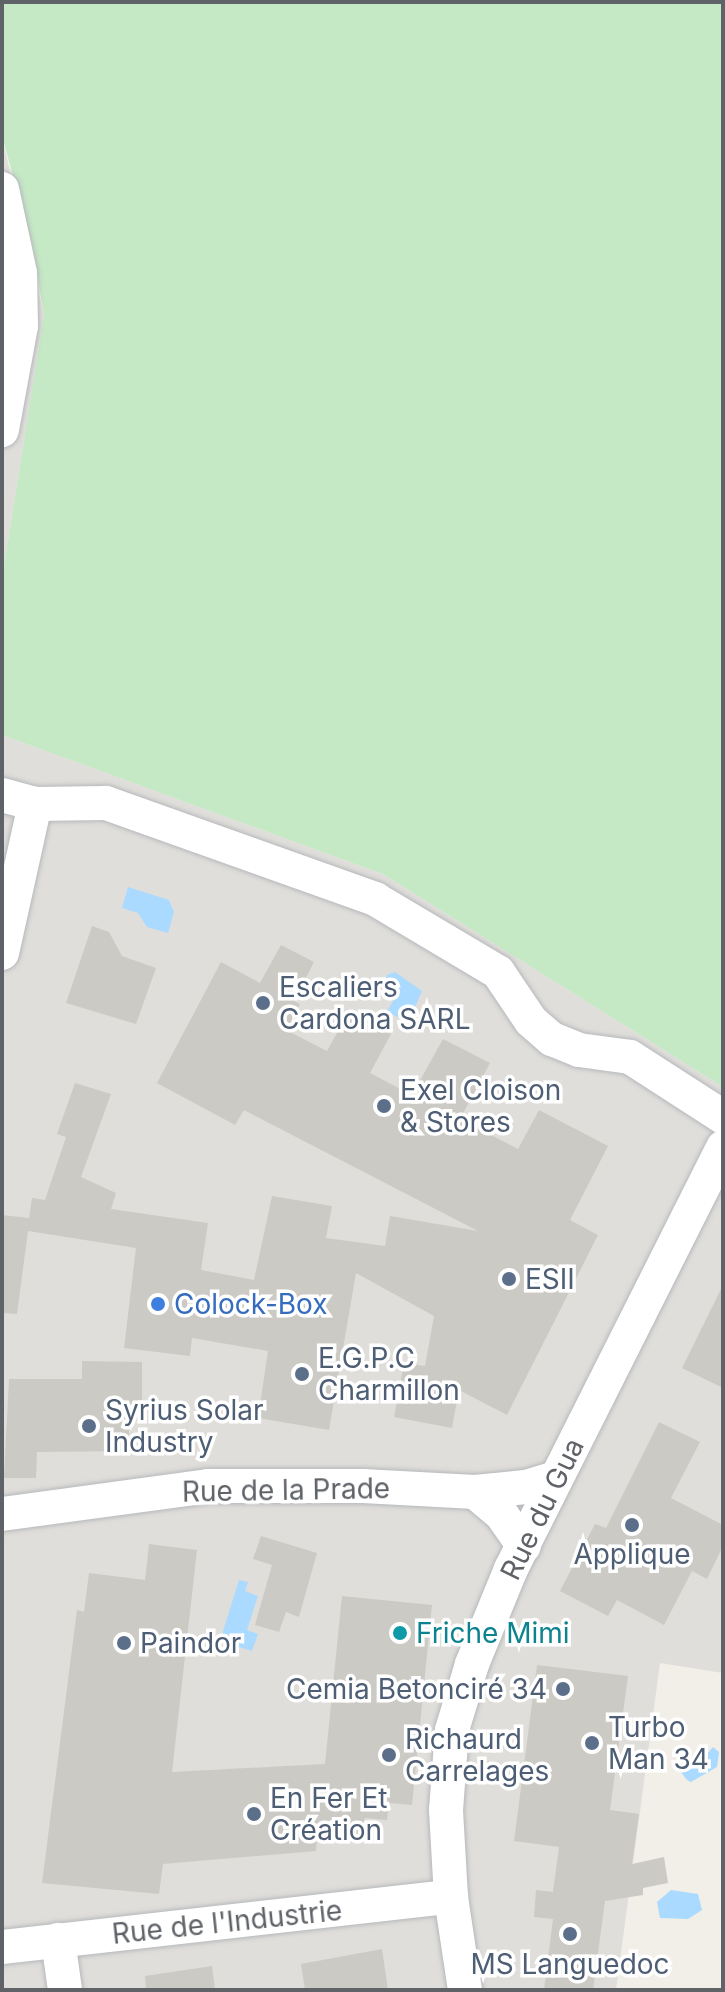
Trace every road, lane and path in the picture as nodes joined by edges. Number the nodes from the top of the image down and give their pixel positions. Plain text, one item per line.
1 (2, 189) edge
2 (2, 430) edge
3 (2, 795) edge
4 (35, 804) junction
5 (2, 953) edge
6 (723, 1117) edge
7 (723, 1147) edge
8 (556, 1478) junction
9 (475, 1492) junction
10 (2, 1514) edge
11 (524, 1546) junction
12 (451, 1897) junction
13 (58, 1940) junction
14 (2, 1947) edge
15 (65, 1990) edge
16 (465, 1990) edge

1 - 2 street
3 - 4 street
4 - 5 street
4 - 6 street
7 - 8 street, Rue du Gua
8 - 9 street, Rue de la Prade
8 - 11 street, Rue du Gua
9 - 10 street, Rue de la Prade
9 - 11 street
11 - 12 street, Rue du Gua
12 - 13 street, Rue de l'Industrie
12 - 16 street, Rue du Gua
13 - 14 street, Rue de l'Industrie
13 - 15 street

